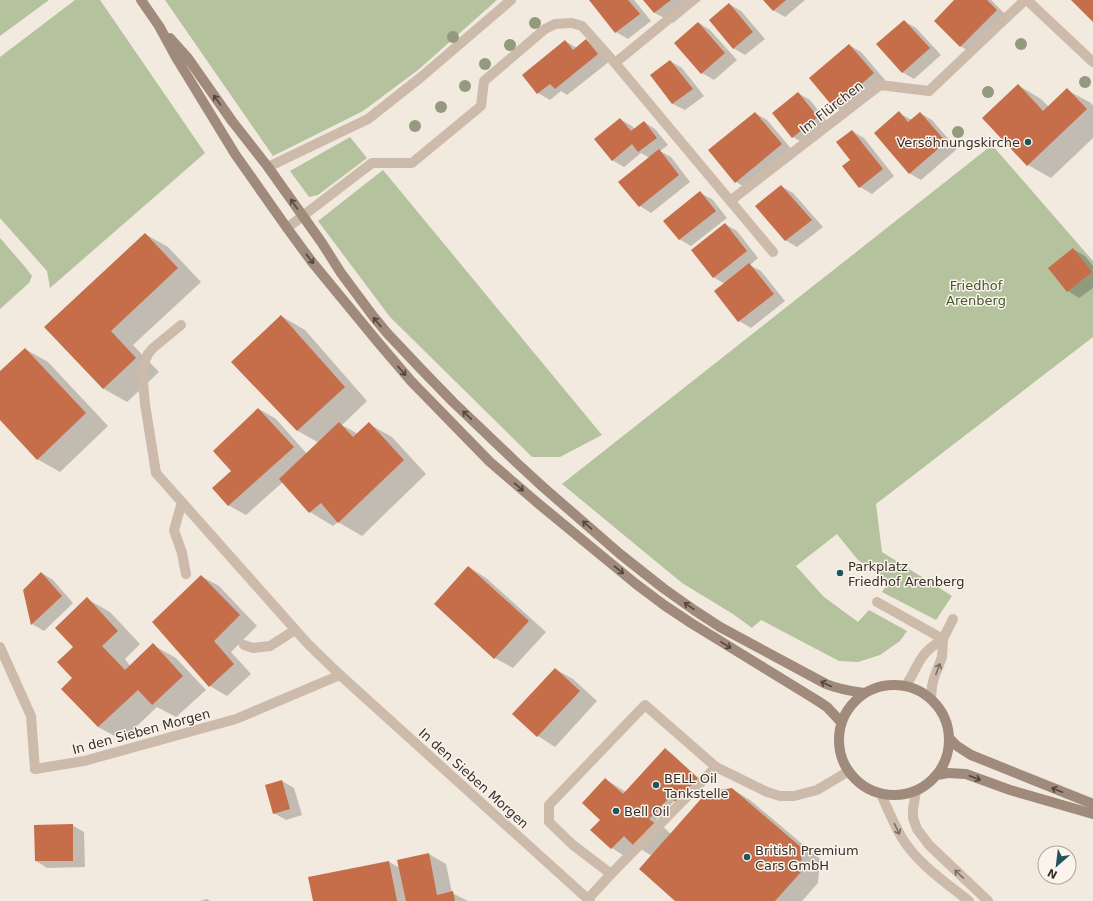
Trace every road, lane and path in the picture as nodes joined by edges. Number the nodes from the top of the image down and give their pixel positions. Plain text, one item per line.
1 (141, 0) edge
2 (511, 0) edge
3 (692, 0) edge
4 (1026, 0) edge
5 (159, 26) junction
6 (1093, 62) edge
7 (615, 63) junction
8 (268, 167) junction
9 (730, 201) junction
10 (303, 216) junction
11 (287, 228) junction
12 (773, 252) dead end
13 (180, 325) dead end
14 (182, 502) junction
15 (186, 574) dead end
16 (877, 602) dead end
17 (953, 619) dead end
18 (295, 630) junction
19 (943, 639) junction
20 (244, 645) dead end
21 (0, 647) edge
22 (340, 675) junction
23 (906, 685) junction
24 (864, 693) junction
25 (931, 698) junction
26 (841, 722) junction
27 (950, 739) junction
28 (716, 767) junction
29 (849, 772) junction
30 (937, 775) junction
31 (916, 791) junction
32 (881, 794) junction
33 (1093, 804) edge
34 (1093, 814) edge
35 (611, 874) junction
36 (589, 900) edge
37 (969, 901) edge
38 (988, 901) edge

1 - 5 main road
2 - 8 street
3 - 7 street
4 - 6 street, Im Flürchen
4 - 9 street, Im Flürchen
8 -> 5 main road
5 - 11 main road
7 - 9 street
7 - 10 street
10 -> 8 main road
9 - 12 street
10 - 11 street
24 -> 10 main road
11 -> 26 main road
13 - 14 street, In den Sieben Morgen
14 - 15 street
14 - 18 street, In den Sieben Morgen
16 - 19 street
17 - 19 street
18 - 20 street
18 - 22 street, In den Sieben Morgen
19 - 23 street
25 -> 19 street
21 - 22 street, In den Sieben Morgen
22 - 36 street, In den Sieben Morgen
23 - 24 main road
23 - 25 main road
24 - 26 main road
25 - 27 main road
26 - 29 main road
27 - 30 main road
33 -> 27 main road
28 - 29 street
28 - 35 street
28 - 35 street
29 - 32 main road
30 - 31 main road
30 -> 34 main road
31 - 32 main road
38 -> 31 street
32 -> 37 street
35 - 36 street

